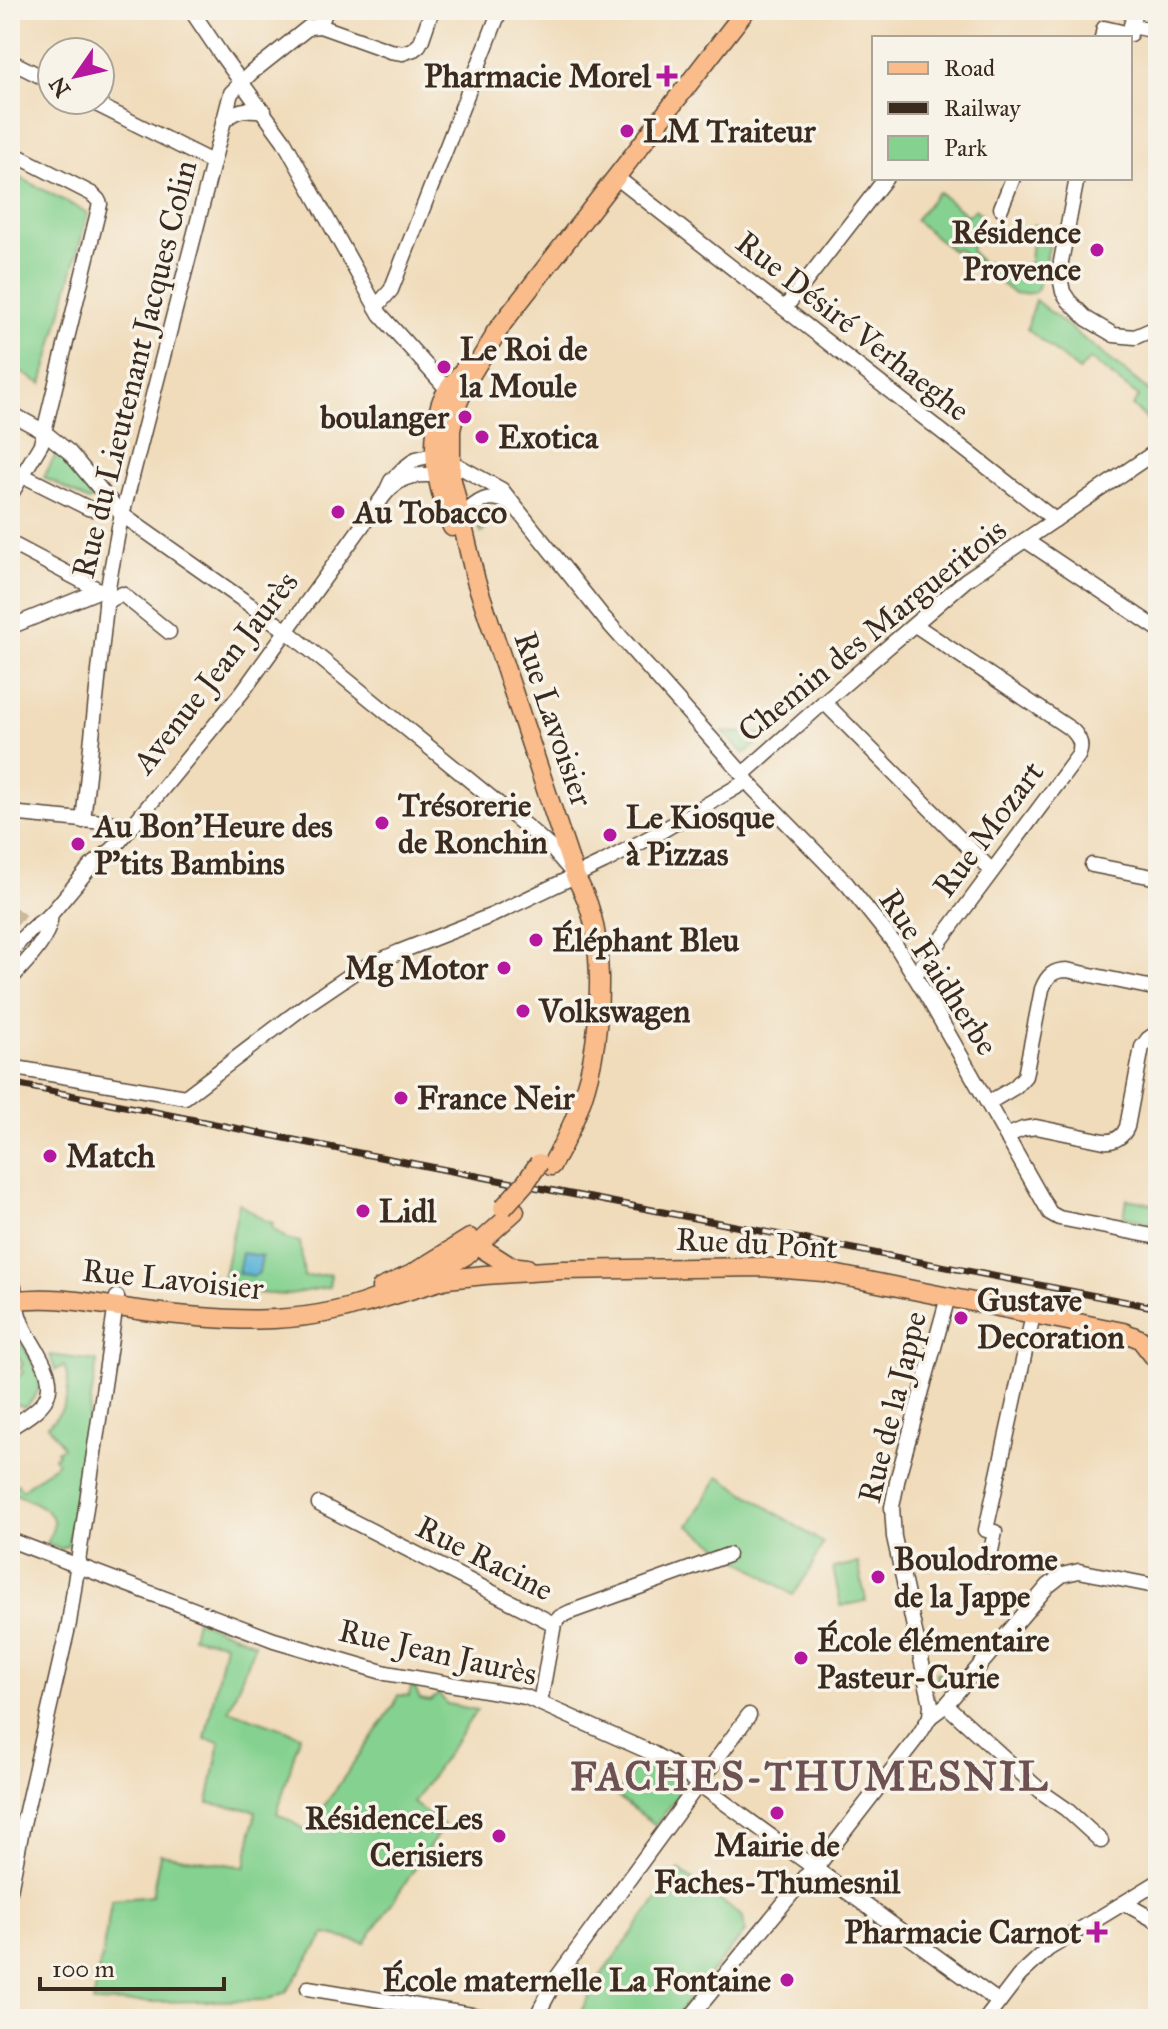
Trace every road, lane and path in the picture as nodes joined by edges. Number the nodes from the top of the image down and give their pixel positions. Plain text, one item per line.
1 (191, 10) edge
2 (326, 10) edge
3 (432, 10) edge
4 (500, 10) edge
5 (746, 10) edge
6 (1135, 10) edge
7 (320, 26) junction
8 (1131, 26) junction
9 (1158, 31) edge
10 (1103, 33) edge
11 (10, 61) edge
12 (36, 74) edge
13 (241, 81) junction
14 (264, 111) junction
15 (116, 114) edge
16 (223, 122) junction
17 (10, 152) edge
18 (212, 162) junction
19 (616, 177) junction
20 (884, 180) edge
21 (1012, 180) edge
22 (1077, 180) edge
23 (1001, 208) dead end
24 (376, 307) junction
25 (785, 308) junction
26 (1158, 327) edge
27 (456, 388) junction
28 (10, 413) edge
29 (43, 431) junction
30 (1158, 450) edge
31 (441, 465) junction
32 (24, 476) junction
33 (10, 496) edge
34 (109, 500) junction
35 (518, 509) junction
36 (121, 514) junction
37 (1055, 520) junction
38 (458, 523) junction
39 (1025, 540) junction
40 (10, 543) edge
41 (105, 593) junction
42 (915, 625) junction
43 (10, 627) edge
44 (1158, 629) edge
45 (287, 631) junction
46 (169, 632) dead end
47 (824, 702) junction
48 (745, 778) junction
49 (10, 813) edge
50 (83, 821) junction
51 (134, 825) junction
52 (1092, 865) dead end
53 (992, 871) junction
54 (575, 876) junction
55 (1158, 878) edge
56 (51, 914) junction
57 (10, 952) edge
58 (915, 975) junction
59 (10, 980) edge
60 (1158, 989) edge
61 (1158, 1032) edge
62 (10, 1067) edge
63 (988, 1103) junction
64 (1006, 1136) junction
65 (545, 1164) junction
66 (508, 1213) junction
67 (1158, 1237) edge
68 (472, 1246) junction
69 (533, 1268) junction
70 (561, 1270) junction
71 (507, 1274) junction
72 (12, 1293) edge
73 (948, 1297) junction
74 (116, 1302) junction
75 (364, 1304) junction
76 (1033, 1315) junction
77 (1158, 1362) edge
78 (10, 1428) edge
79 (319, 1504) dead end
80 (10, 1540) edge
81 (728, 1555) dead end
82 (988, 1565) dead end
83 (77, 1566) junction
84 (1155, 1586) dead end
85 (554, 1624) junction
86 (540, 1703) junction
87 (946, 1705) junction
88 (749, 1715) dead end
89 (930, 1717) junction
90 (699, 1784) junction
91 (10, 1804) edge
92 (27, 1807) junction
93 (1101, 1841) dead end
94 (815, 1868) junction
95 (1158, 1882) edge
96 (10, 1891) edge
97 (1124, 1903) junction
98 (1158, 1922) edge
99 (308, 1988) dead end
100 (999, 2002) junction
101 (496, 2019) edge
102 (535, 2019) edge
103 (689, 2019) edge
104 (986, 2019) edge

1 - 13 street
2 - 7 street
3 - 7 street
4 - 24 street
5 - 19 main road
6 - 8 street
7 - 13 street
8 - 9 street
8 - 10 street
11 - 12 street
13 - 14 street
13 - 16 street, Rue du Lieutenant Jacques Colin
14 - 16 street, Rue du Lieutenant Jacques Colin
14 - 24 street
15 - 18 street
16 - 18 street, Rue du Lieutenant Jacques Colin
17 - 29 street
18 - 36 street, Rue du Lieutenant Jacques Colin
19 - 25 street, Rue Désiré Verhaeghe
19 - 27 main road
20 - 25 street
21 - 23 street
22 - 26 street
24 - 27 street
25 - 37 street, Rue Désiré Verhaeghe
27 - 31 main road, Rue Lavoisier
28 - 29 street
29 - 32 street
29 - 34 street
30 - 37 street, Chemin des Margueritois
31 - 35 street, Rue Faidherbe
31 - 38 main road, Rue Lavoisier
31 - 45 street, Avenue Jean Jaurès
32 - 33 street
32 - 34 street
34 - 36 street
35 - 38 street
35 - 48 street, Rue Faidherbe
36 - 41 street, Rue du Lieutenant Jacques Colin
36 - 45 street
37 - 39 street, Chemin des Margueritois
38 - 54 main road, Rue Lavoisier
39 - 42 street, Chemin des Margueritois
39 - 44 street
40 - 41 street
41 - 43 street
41 - 46 street
41 - 50 street, Rue du Lieutenant Jacques Colin
42 - 47 street, Chemin des Margueritois
42 - 53 street, Rue Mozart
45 - 51 street, Avenue Jean Jaurès
45 - 54 street
47 - 48 street, Chemin des Margueritois
47 - 53 street
48 - 54 street, Chemin des Margueritois
48 - 58 street, Rue Faidherbe
49 - 50 street
50 - 51 street
51 - 56 street, Avenue Jean Jaurès
52 - 55 street
53 - 58 street, Rue Mozart
54 - 62 street, Chemin des Margueritois
54 - 65 main road, Rue Lavoisier
54 - 65 main road, Rue Lavoisier
56 - 57 street, Avenue Jean Jaurès
56 - 59 street, Avenue Jean Jaurès
58 - 63 street, Rue Faidherbe
60 - 63 street
61 - 64 street
63 - 64 street, Rue Faidherbe
64 - 67 street, Rue Faidherbe
65 - 66 main road, Rue Lavoisier
66 - 68 main road, Rue Lavoisier
66 - 69 main road
68 - 69 main road, Rue du Pont
68 - 71 main road
68 - 74 main road, Rue Lavoisier
68 - 75 main road, Rue Lavoisier
69 - 70 main road, Rue du Pont
70 - 71 main road, Rue du Pont
70 - 73 main road, Rue du Pont
71 - 75 main road, Rue du Pont
72 - 74 main road, Rue Lavoisier
72 - 78 street
73 - 76 main road, Rue du Pont
73 - 89 street, Rue de la Jappe
74 - 75 main road, Rue Lavoisier
74 - 83 street
76 - 77 main road, Rue du Pont
76 - 82 street
79 - 85 street, Rue Racine
80 - 83 street, Rue Jean Jaurès
81 - 85 street
83 - 86 street, Rue Jean Jaurès
83 - 92 street
84 - 87 street
85 - 86 street, Rue Racine
86 - 90 street, Rue Jean Jaurès
87 - 89 street
87 - 93 street
88 - 90 street
89 - 94 street
90 - 94 street, Rue Jean Jaurès
90 - 102 street
91 - 92 street
92 - 96 street
94 - 100 street, Rue Jean Jaurès
94 - 103 street
95 - 97 street
97 - 98 street
97 - 100 street
99 - 101 street
100 - 104 street

